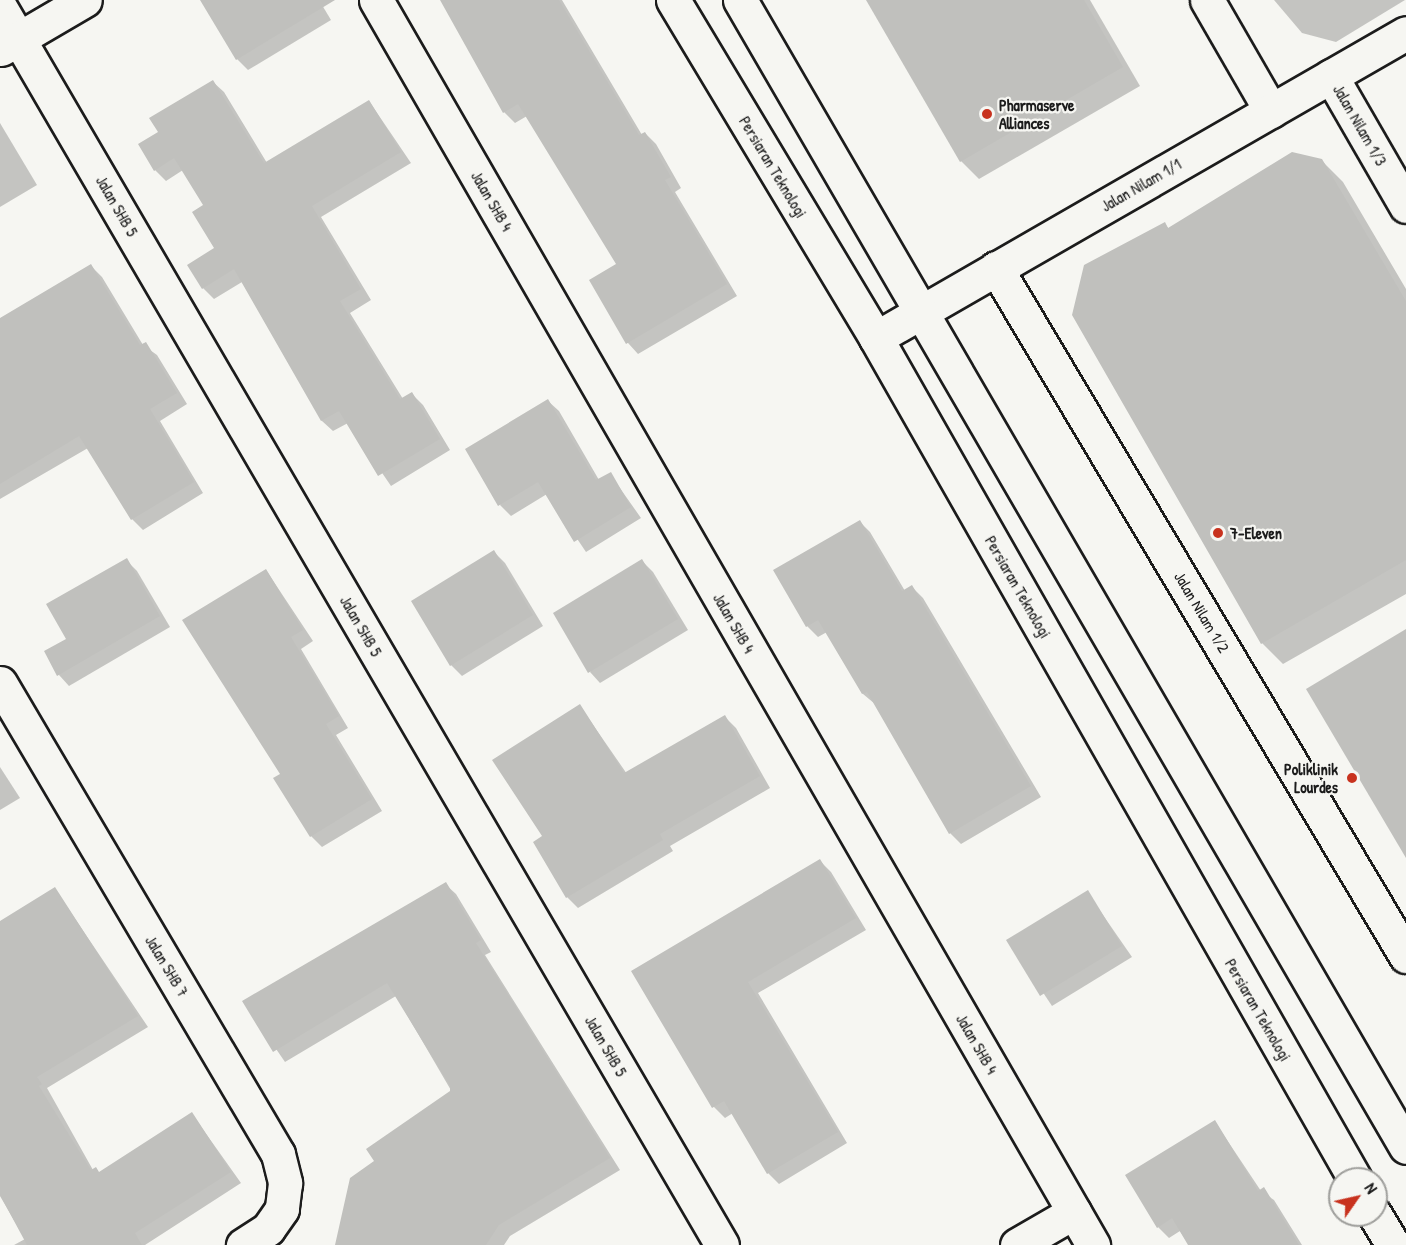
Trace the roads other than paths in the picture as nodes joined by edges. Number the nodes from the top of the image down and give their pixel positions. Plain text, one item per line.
1 (85, 0) edge
2 (376, 0) edge
3 (673, 0) edge
4 (740, 0) edge
5 (1207, 0) edge
6 (0, 7) edge
7 (1406, 33) edge
8 (9, 44) edge
9 (1331, 76) junction
10 (1271, 111) junction
11 (1406, 206) edge
12 (996, 268) junction
13 (921, 311) junction
14 (876, 338) junction
15 (0, 683) edge
16 (1406, 956) edge
17 (1406, 1147) edge
18 (1348, 1167) edge
19 (1074, 1212) junction
20 (1383, 1227) edge
21 (243, 1245) edge
22 (722, 1245) edge
23 (1017, 1245) edge
24 (1093, 1245) edge
25 (1393, 1245) edge

1 - 8 street
2 - 19 street, Jalan SHB 4
3 - 14 street, Persiaran Teknologi
4 - 13 street
5 - 10 street
6 - 8 street, Jalan SHB 5
7 - 9 street, Jalan Nilam 1/1
8 - 22 street, Jalan SHB 5
9 - 10 street, Jalan Nilam 1/1
9 - 11 street, Jalan Nilam 1/3
10 - 12 street, Jalan Nilam 1/1
12 - 13 street, Jalan Nilam 1/1
12 - 16 street, Jalan Nilam 1/2
13 - 14 street, Jalan Nilam 1/1
13 - 17 street
14 - 18 street, Persiaran Teknologi
15 - 21 street, Jalan SHB 7
19 - 23 street
19 - 24 street, Jalan SHB 4
20 - 25 street

